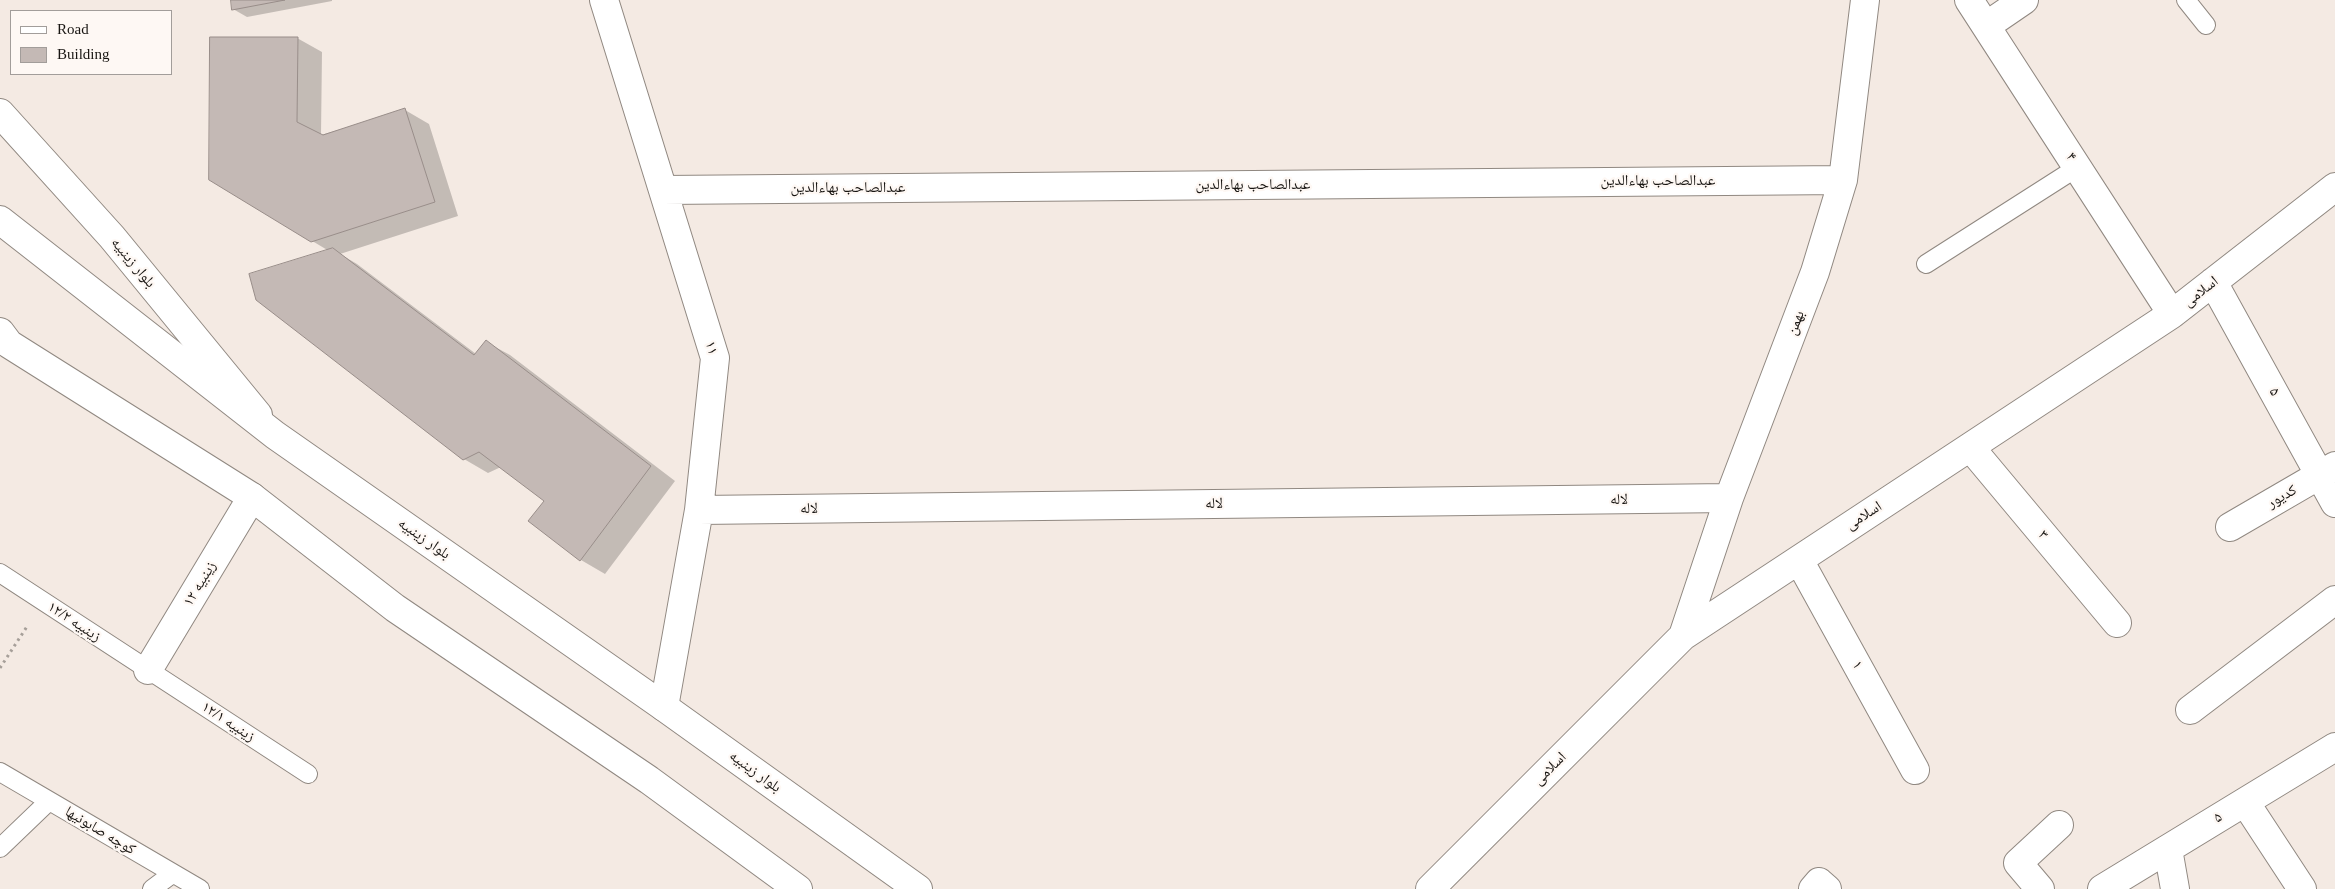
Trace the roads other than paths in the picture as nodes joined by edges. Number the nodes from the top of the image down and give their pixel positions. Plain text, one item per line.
1 (604, 0) edge
2 (1865, 0) edge
3 (1969, 0) edge
4 (2024, 0) edge
5 (2186, 0) edge
6 (2206, 25) dead end
7 (1986, 26) junction
8 (0, 112) edge
9 (2078, 167) junction
10 (1843, 180) junction
11 (2335, 187) edge
12 (663, 190) junction
13 (0, 220) edge
14 (1926, 264) dead end
15 (2213, 282) junction
16 (2172, 314) junction
17 (3, 338) edge
18 (274, 435) junction
19 (1970, 447) junction
20 (2327, 470) edge
21 (252, 497) junction
22 (1729, 498) junction
23 (2335, 503) edge
24 (699, 510) junction
25 (2230, 527) dead end
26 (1799, 560) junction
27 (0, 573) edge
28 (2335, 600) edge
29 (2117, 623) dead end
30 (1683, 636) junction
31 (148, 670) junction
32 (664, 707) junction
33 (2190, 710) dead end
34 (2335, 747) edge
35 (1915, 770) dead end
36 (0, 772) edge
37 (308, 774) dead end
38 (50, 801) junction
39 (2245, 802) junction
40 (2060, 825) dead end
41 (0, 848) edge
42 (2168, 849) junction
43 (172, 874) junction
44 (152, 889) edge
45 (200, 889) edge
46 (798, 889) edge
47 (918, 889) edge
48 (1430, 889) edge
49 (1813, 889) edge
50 (1827, 889) edge
51 (2040, 889) edge
52 (2102, 889) edge
53 (2175, 889) edge
54 (2302, 889) edge

1 - 12 street, ۱۱
2 - 10 street, بهمن
3 - 7 street, ۴
4 - 7 street
5 - 6 lane
7 - 9 street, ۴
8 - 18 street, بلوار زینبیه
9 - 14 lane
9 - 16 street, ۴
10 - 12 street, عبدالصاحب بهاءالدین
10 - 22 street, بهمن
11 - 15 street, اسلامی
12 - 24 street, ۱۱
13 - 18 street
15 - 16 street, اسلامی
15 - 20 street, ۵
16 - 19 street, اسلامی
17 - 21 street
18 - 32 street, بلوار زینبیه
19 - 26 street, اسلامی
19 - 29 street, ۳
20 - 23 street, ۵
20 - 25 street, کدیور
21 - 31 street, زینبیه ۱۲
21 - 46 street
22 - 24 street, لاله
22 - 30 street, بهمن
24 - 32 street, ۱۱
26 - 30 street, اسلامی
26 - 35 street, ۱
27 - 31 lane, زینبیه ۱۲/۲
28 - 33 street
30 - 48 street, اسلامی
31 - 37 lane, زینبیه ۱۲/۱
32 - 47 street, بلوار زینبیه
34 - 39 street, ۵
36 - 38 lane, کوچه صابونیها
38 - 41 lane
38 - 43 lane, کوچه صابونیها
39 - 42 street, ۵
39 - 54 street
40 - 51 street
42 - 52 street, ۵
42 - 53 street
43 - 44 lane
43 - 45 lane, کوچه صابونیها
49 - 50 street

